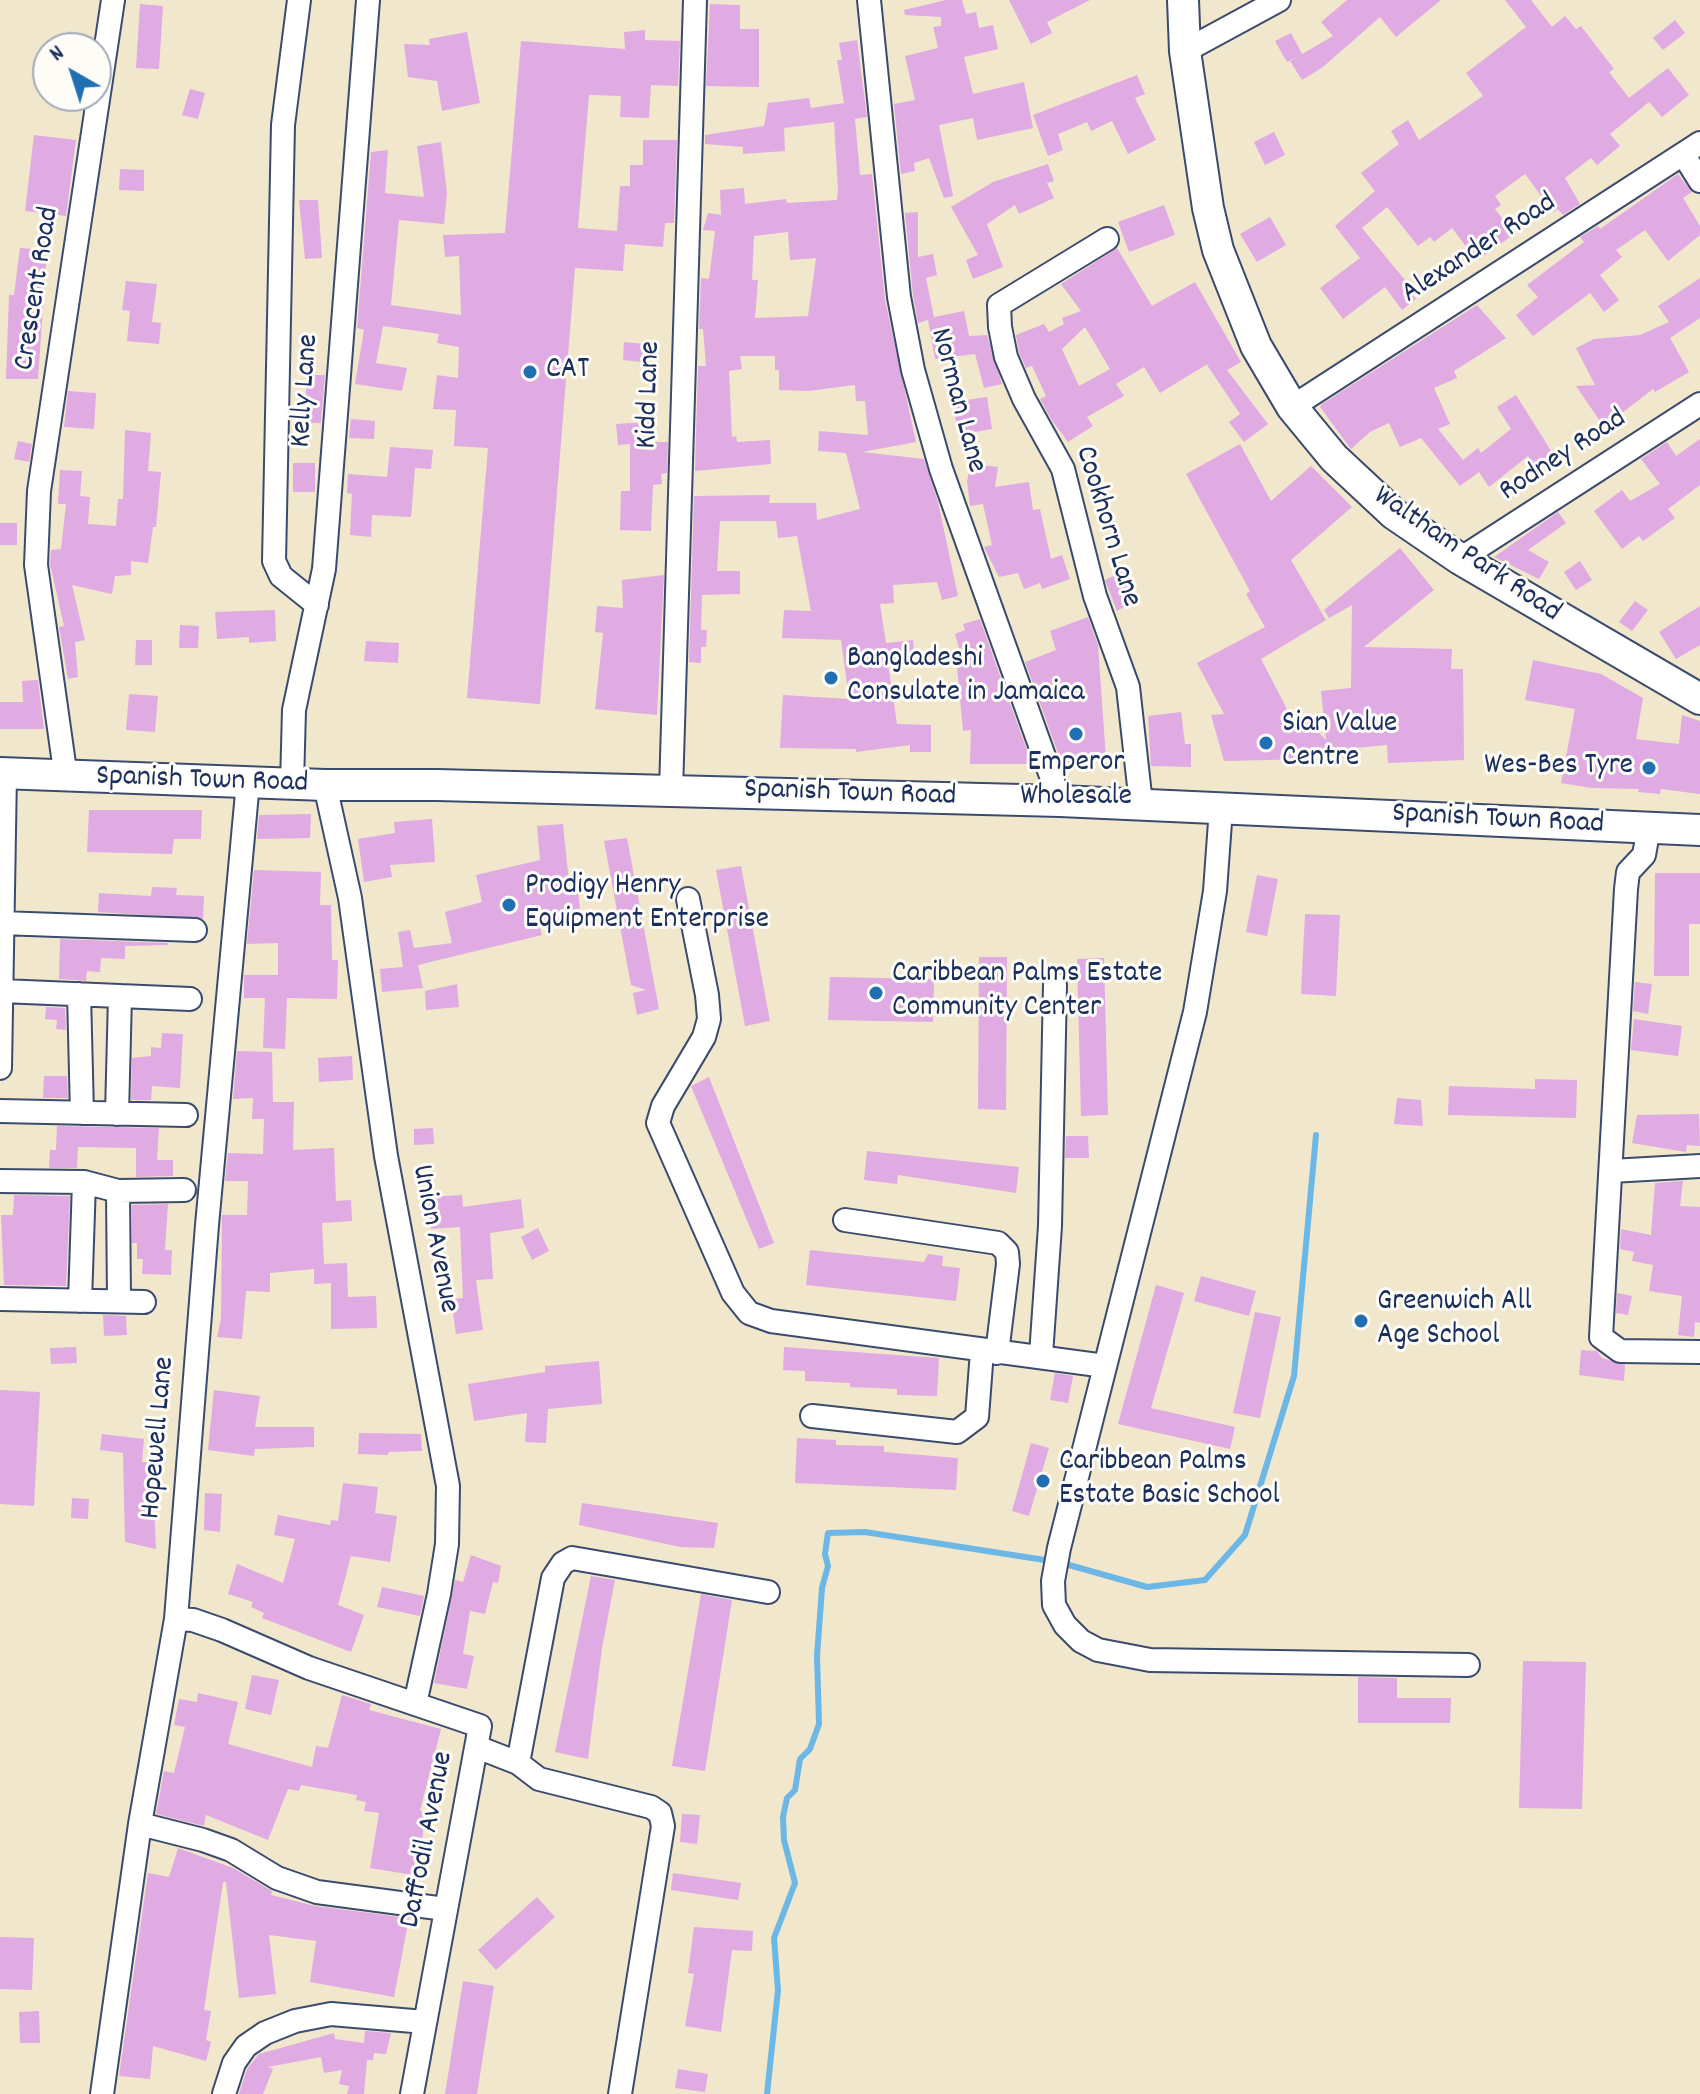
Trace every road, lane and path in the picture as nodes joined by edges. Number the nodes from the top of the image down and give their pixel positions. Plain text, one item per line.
1 (113, 0) edge
2 (299, 0) edge
3 (368, 0) edge
4 (695, 0) edge
5 (869, 0) edge
6 (1183, 0) edge
7 (1279, 0) edge
8 (1185, 51) junction
9 (1691, 148) edge
10 (1700, 181) edge
11 (1107, 239) dead end
12 (1700, 404) edge
13 (1292, 407) junction
14 (1460, 559) junction
15 (317, 605) junction
16 (1694, 691) edge
17 (2, 773) edge
18 (66, 778) junction
19 (248, 782) junction
20 (292, 784) junction
21 (325, 785) junction
22 (671, 791) junction
23 (1060, 801) junction
24 (1141, 804) junction
25 (1221, 808) junction
26 (1649, 827) junction
27 (1700, 830) edge
28 (688, 899) dead end
29 (1, 923) edge
30 (195, 930) dead end
31 (2, 979) edge
32 (1055, 985) dead end
33 (79, 994) junction
34 (120, 996) junction
35 (190, 999) dead end
36 (0, 1031) edge
37 (0, 1068) edge
38 (0, 1111) edge
39 (82, 1113) junction
40 (117, 1114) junction
41 (186, 1115) dead end
42 (1700, 1166) edge
43 (1611, 1171) junction
44 (0, 1181) edge
45 (84, 1182) junction
46 (184, 1190) dead end
47 (118, 1191) junction
48 (845, 1220) dead end
49 (0, 1299) edge
50 (80, 1301) junction
51 (119, 1301) junction
52 (144, 1302) dead end
53 (990, 1352) junction
54 (1700, 1352) edge
55 (1041, 1355) junction
56 (1105, 1366) junction
57 (812, 1416) dead end
58 (768, 1592) dead end
59 (176, 1619) junction
60 (1468, 1665) dead end
61 (415, 1704) junction
62 (477, 1747) junction
63 (518, 1763) junction
64 (140, 1824) junction
65 (445, 1909) junction
66 (425, 2022) junction
67 (102, 2094) edge
68 (224, 2094) edge
69 (412, 2094) edge
70 (620, 2094) edge

1 - 18 street, Crescent Road
2 - 15 street
3 - 15 street, Kelly Lane
4 - 22 street, Kidd Lane
5 - 23 street, Norman Lane
6 - 8 main road, Waltham Park Road
7 - 8 street
8 - 13 main road, Waltham Park Road
9 - 10 street
9 - 13 street, Alexander Road
11 - 24 street, Cookhorn Lane
12 - 14 street, Rodney Road
13 - 14 main road, Waltham Park Road
14 - 16 main road, Waltham Park Road
15 - 20 street, Kelly Lane
17 - 18 main road, Spanish Town Road
17 - 29 street
18 - 19 main road, Spanish Town Road
19 - 20 main road, Spanish Town Road
19 - 59 street, Hopewell Lane
20 - 21 main road, Spanish Town Road
21 - 22 main road, Spanish Town Road
21 - 61 street, Union Avenue
22 - 23 main road, Spanish Town Road
23 - 24 main road, Spanish Town Road
24 - 25 main road, Spanish Town Road
25 - 26 main road, Spanish Town Road
25 - 56 street
26 - 27 main road, Spanish Town Road
26 - 43 street
28 - 53 street
29 - 30 street
29 - 31 street
31 - 33 street
31 - 36 street
32 - 55 street
33 - 34 street
33 - 39 street
34 - 35 street
34 - 40 street
36 - 37 street
38 - 39 street
39 - 40 street
40 - 41 street
42 - 43 street
43 - 54 street
44 - 45 street
45 - 47 street
45 - 50 street
46 - 47 street
47 - 51 street
48 - 53 street
49 - 50 street
50 - 51 street
51 - 52 street
53 - 55 street
53 - 57 street
55 - 56 street
56 - 60 street
58 - 63 street
59 - 61 street, Daffodil Avenue
59 - 64 street, Hopewell Lane
61 - 62 street, Daffodil Avenue
62 - 63 street
62 - 65 street, Daffodil Avenue
63 - 70 street
64 - 65 street
64 - 67 street, Hopewell Lane
65 - 66 street, Daffodil Avenue
66 - 68 street
66 - 69 street, Daffodil Avenue

